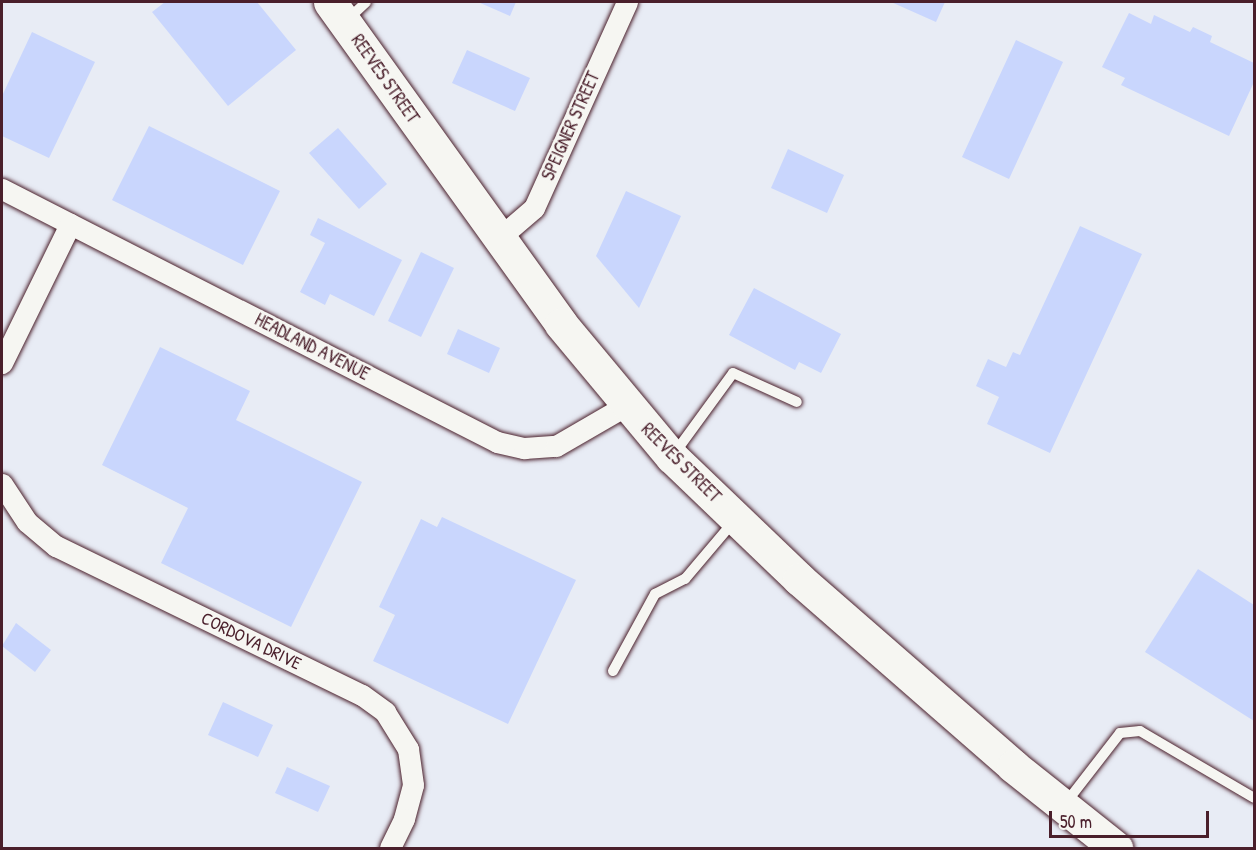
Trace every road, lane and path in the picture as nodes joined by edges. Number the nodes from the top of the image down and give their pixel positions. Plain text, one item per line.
1 (627, 2) edge
2 (347, 8) edge
3 (2, 189) edge
4 (70, 224) junction
5 (499, 238) junction
6 (2, 363) edge
7 (797, 402) dead end
8 (625, 405) junction
9 (672, 457) junction
10 (2, 484) edge
11 (736, 519) junction
12 (613, 671) dead end
13 (1254, 798) edge
14 (1064, 807) junction
15 (390, 849) edge
16 (1116, 849) edge

1 - 5 street, SPEIGNER STREET
2 - 5 main road, REEVES STREET
3 - 4 street, HEADLAND AVENUE
4 - 6 street
4 - 8 street, HEADLAND AVENUE
5 - 8 main road, REEVES STREET
7 - 9 lane
8 - 9 main road, REEVES STREET
9 - 11 main road, REEVES STREET
10 - 15 street, CORDOVA DRIVE
11 - 12 lane
11 - 14 main road, REEVES STREET
13 - 14 lane
14 - 16 main road, REEVES STREET

